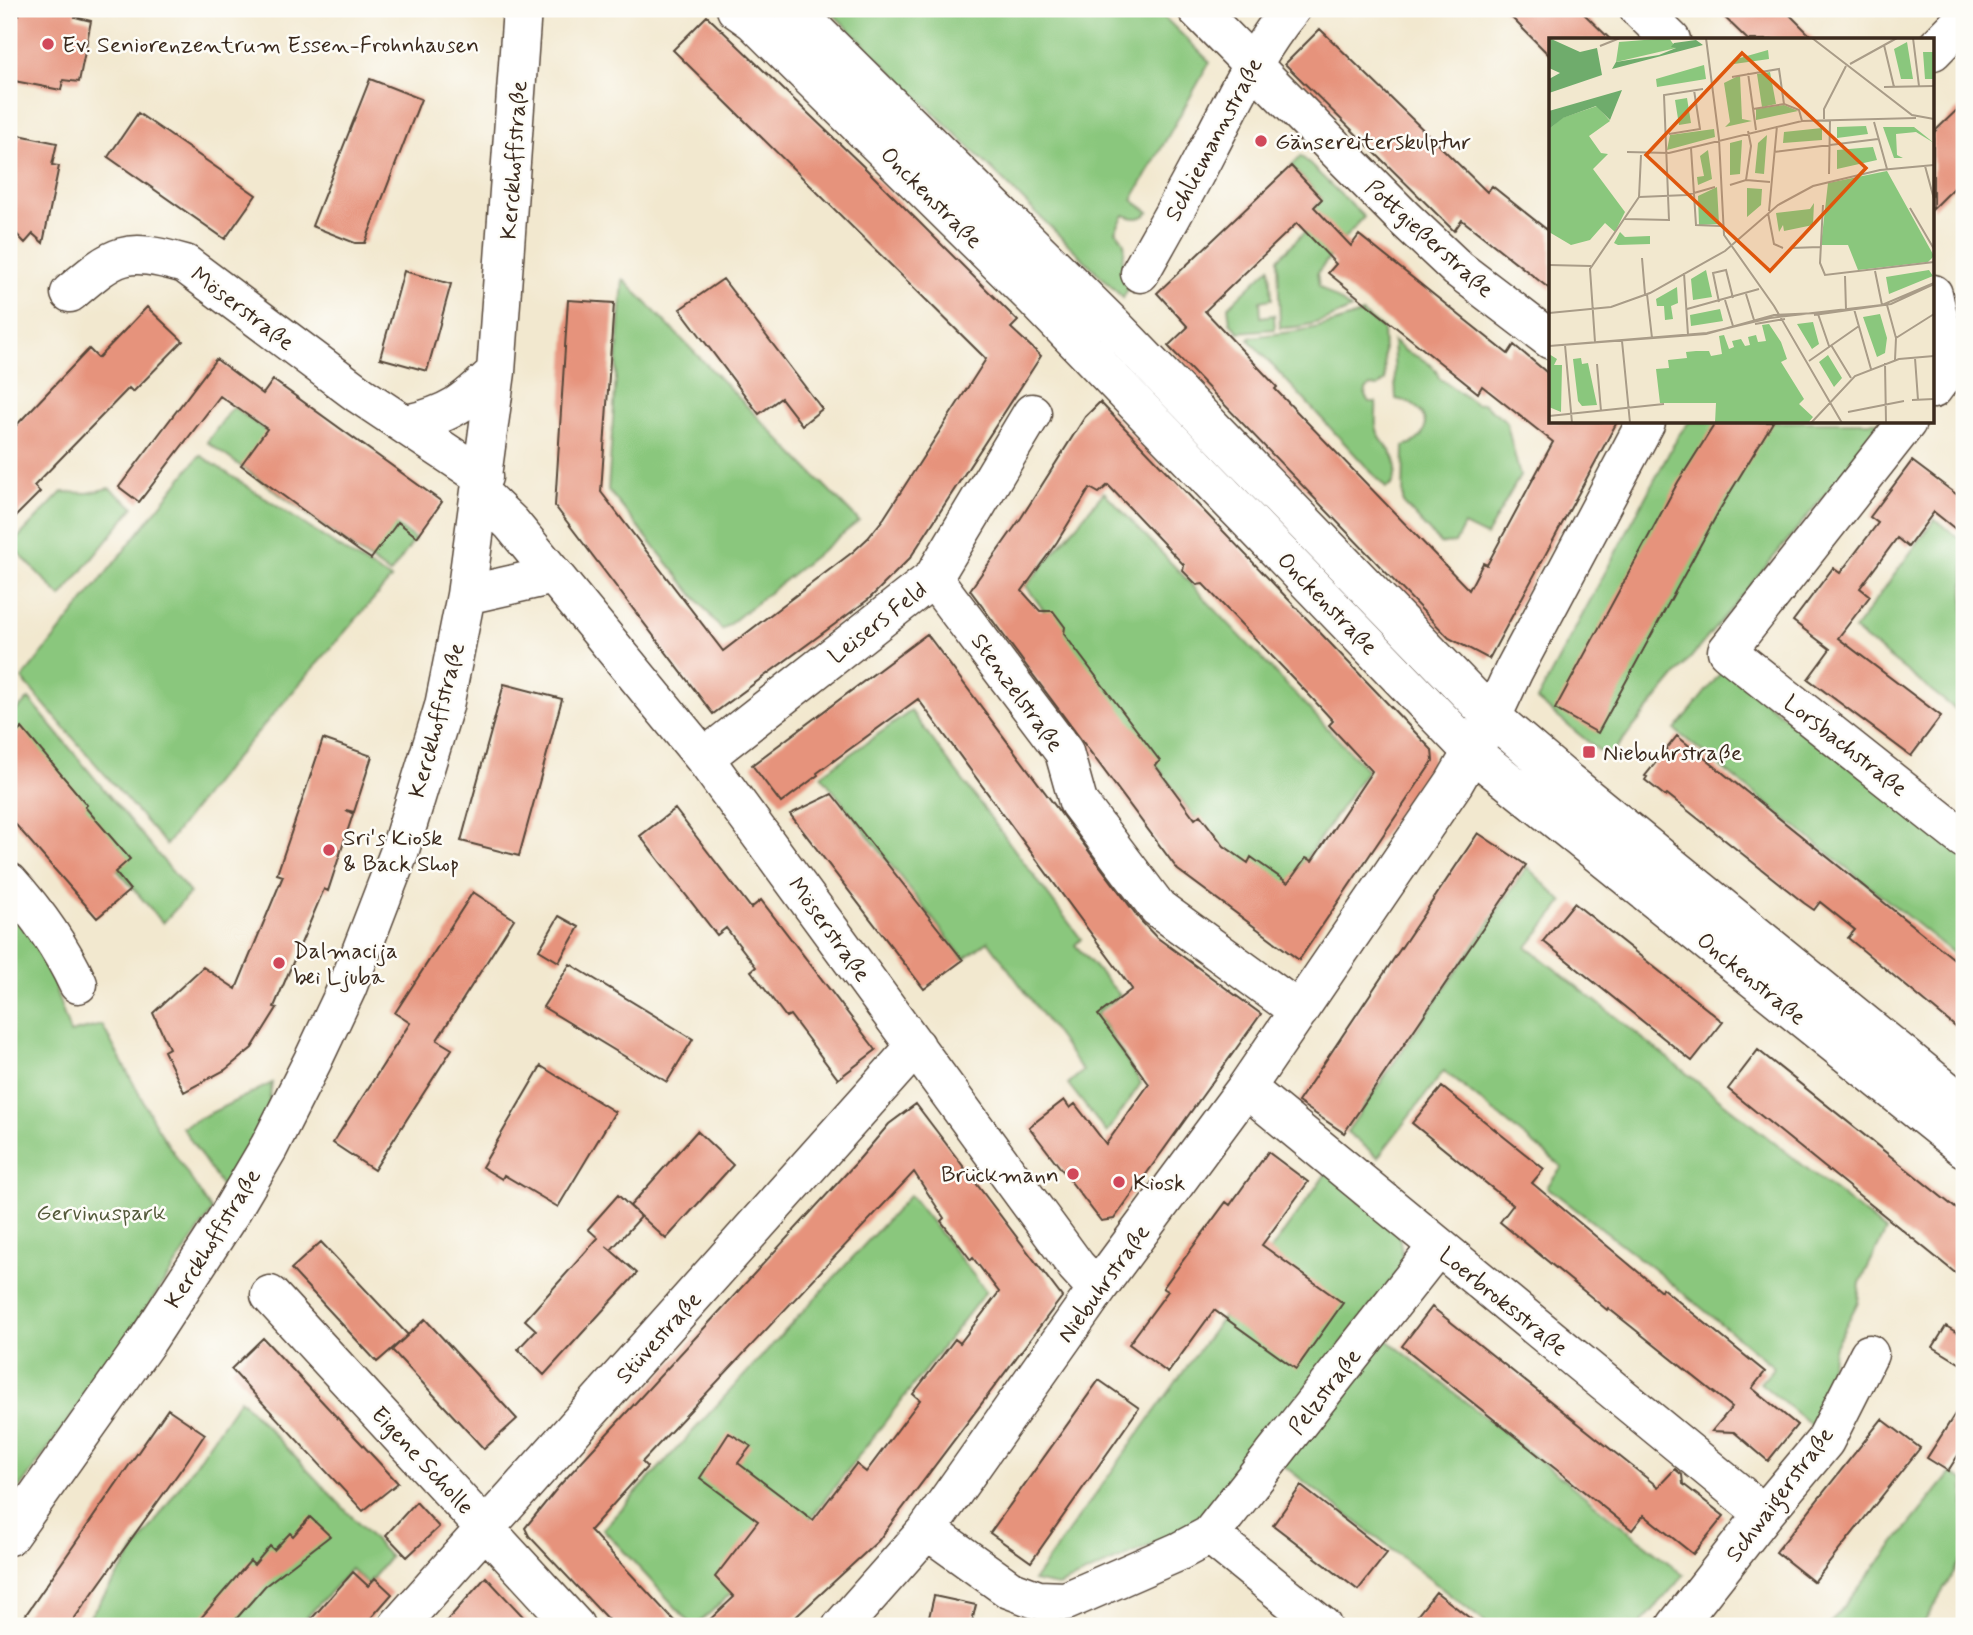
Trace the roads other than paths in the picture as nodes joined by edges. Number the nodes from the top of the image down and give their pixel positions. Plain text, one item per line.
1 (522, 9) edge
2 (736, 9) edge
3 (793, 9) edge
4 (1197, 9) edge
5 (1291, 9) edge
6 (1639, 9) edge
7 (1964, 19) edge
8 (1669, 38) edge
9 (1934, 50) edge
10 (1252, 63) junction
11 (1140, 272) dead end
12 (70, 293) dead end
13 (1934, 298) edge
14 (1549, 338) edge
15 (496, 372) junction
16 (1950, 373) edge
17 (1032, 413) dead end
18 (407, 424) junction
19 (1645, 424) edge
20 (1905, 424) edge
21 (482, 485) junction
22 (554, 575) junction
23 (933, 578) junction
24 (466, 595) junction
25 (1492, 717) junction
26 (1472, 752) junction
27 (704, 758) junction
28 (1964, 839) edge
29 (9, 882) edge
30 (78, 984) dead end
31 (1300, 1011) junction
32 (916, 1046) junction
33 (1246, 1087) junction
34 (1964, 1105) edge
35 (1964, 1148) edge
36 (1437, 1247) junction
37 (1097, 1289) junction
38 (270, 1295) dead end
39 (1868, 1354) dead end
40 (1764, 1514) junction
41 (486, 1528) junction
42 (927, 1530) junction
43 (1210, 1535) junction
44 (9, 1536) edge
45 (398, 1626) edge
46 (575, 1626) edge
47 (842, 1626) edge
48 (1322, 1626) edge
49 (1676, 1626) edge

1 - 15 street, Kerckhoffstraße
2 - 26 street, Onckenstraße
3 - 25 street, Onckenstraße
4 - 10 street, Pottgießerstraße
5 - 10 street, Schliemannstraße
6 - 8 street
7 - 9 street
10 - 11 street, Schliemannstraße
10 - 14 street, Pottgießerstraße
12 - 18 street, Möserstraße
13 - 16 street
15 - 18 street
15 - 21 street, Kerckhoffstraße
17 - 23 street, Leisers Feld
18 - 21 street, Möserstraße
19 - 25 street, Niebuhrstraße
20 - 28 street, Lorsbachstraße
21 - 22 street, Möserstraße
21 - 24 street, Kerckhoffstraße
22 - 24 street
22 - 27 street, Möserstraße
23 - 27 street, Leisers Feld
23 - 31 street, Stenzelstraße
24 - 44 street, Kerckhoffstraße
25 - 26 street, Niebuhrstraße
25 - 34 street, Onckenstraße
26 - 31 street, Niebuhrstraße
26 - 35 street, Onckenstraße
27 - 32 street, Möserstraße
29 - 30 street
31 - 33 street, Niebuhrstraße
32 - 37 street, Möserstraße
32 - 41 street, Stüvestraße
33 - 36 street, Loerbroksstraße
33 - 37 street, Niebuhrstraße
36 - 40 street, Loerbroksstraße
36 - 43 street, Pelzstraße
37 - 42 street, Niebuhrstraße
38 - 41 street, Eigene Scholle
39 - 40 street, Schwaigerstraße
40 - 49 street, Schwaigerstraße
41 - 45 street, Stüvestraße
41 - 46 street, Eigene Scholle
42 - 43 street
42 - 47 street, Niebuhrstraße
43 - 48 street

